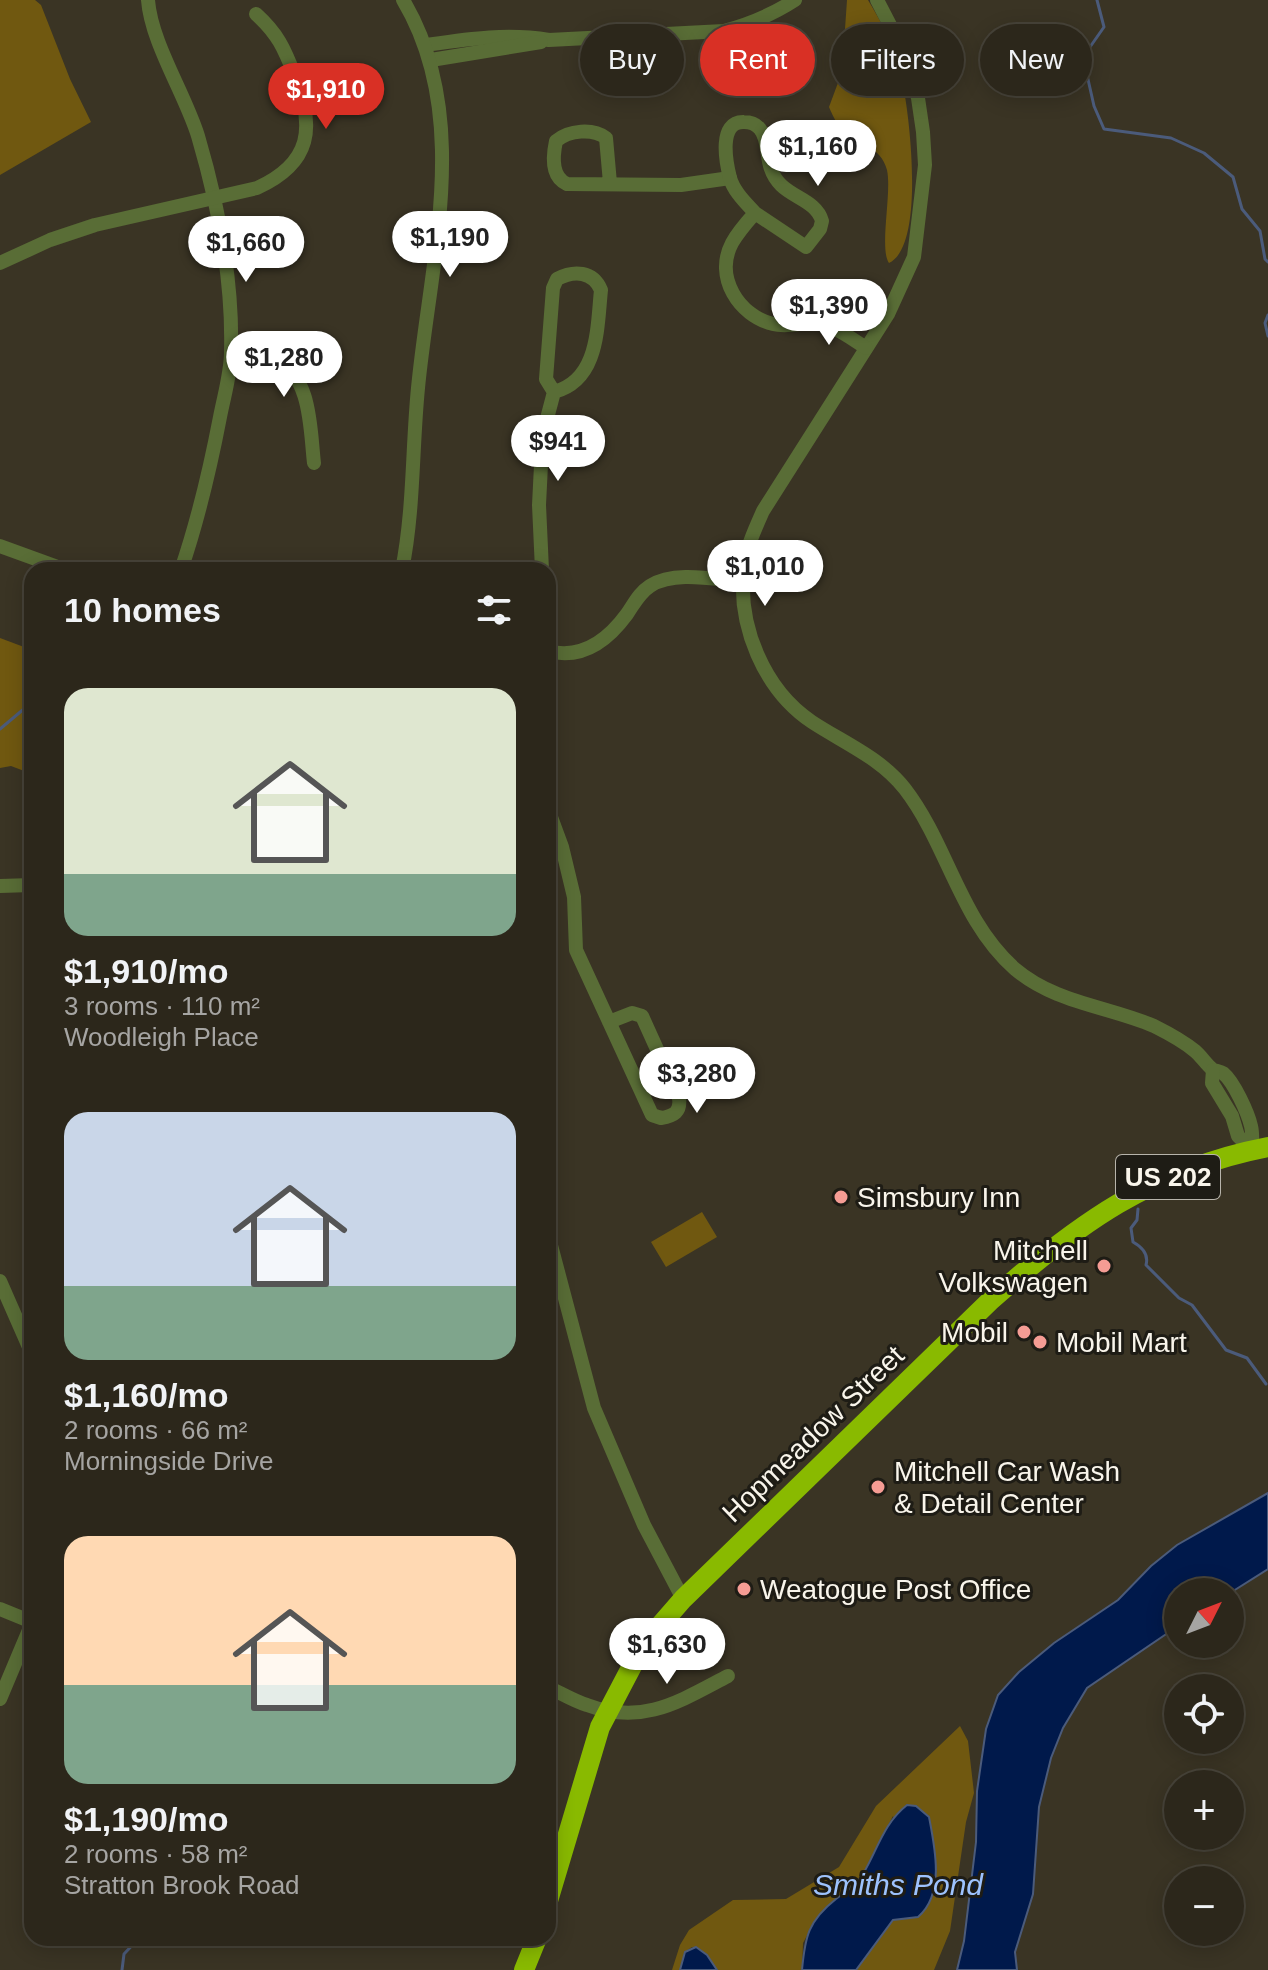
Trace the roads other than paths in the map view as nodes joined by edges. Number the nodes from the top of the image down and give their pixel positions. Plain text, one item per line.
1 (148, 0) edge
2 (403, 0) edge
3 (795, 0) edge
4 (877, 0) edge
5 (256, 14) dead end
6 (429, 52) junction
7 (730, 178) junction
8 (610, 183) junction
9 (215, 198) junction
10 (755, 213) junction
11 (0, 263) edge
12 (866, 348) junction
13 (231, 352) junction
14 (554, 392) junction
15 (314, 463) dead end
16 (0, 546) edge
17 (44, 562) edge
18 (184, 562) edge
19 (403, 562) edge
20 (542, 562) edge
21 (743, 582) junction
22 (556, 653) edge
23 (556, 831) edge
24 (24, 885) edge
25 (0, 886) edge
26 (609, 1022) junction
27 (1260, 1149) edge
28 (556, 1264) edge
29 (0, 1281) edge
30 (24, 1336) edge
31 (683, 1599) junction
32 (0, 1609) edge
33 (24, 1619) edge
34 (24, 1641) edge
35 (728, 1676) dead end
36 (556, 1691) edge
37 (0, 1699) edge
38 (607, 1711) junction
39 (556, 1872) edge
40 (534, 1946) edge
41 (524, 1970) edge

1 - 9 street
2 - 6 street
3 - 6 street
4 - 12 street
5 - 9 street
6 - 19 street
7 - 8 street
7 - 10 street
7 - 10 street
8 - 8 street
9 - 11 street
9 - 13 street
10 - 12 street
12 - 21 street
13 - 15 street
13 - 18 street
14 - 14 street
14 - 20 street
16 - 17 street
21 - 22 street
21 - 27 street
23 - 26 street
24 - 25 street
26 - 26 street
27 - 31 highway, Hopmeadow Street / US 202
28 - 31 street
29 - 30 street
31 - 38 highway, Hopmeadow Street / US 202
32 - 33 street
34 - 37 street
35 - 38 street
36 - 38 street
38 - 39 highway, Hopmeadow Street / US 202
40 - 41 highway

